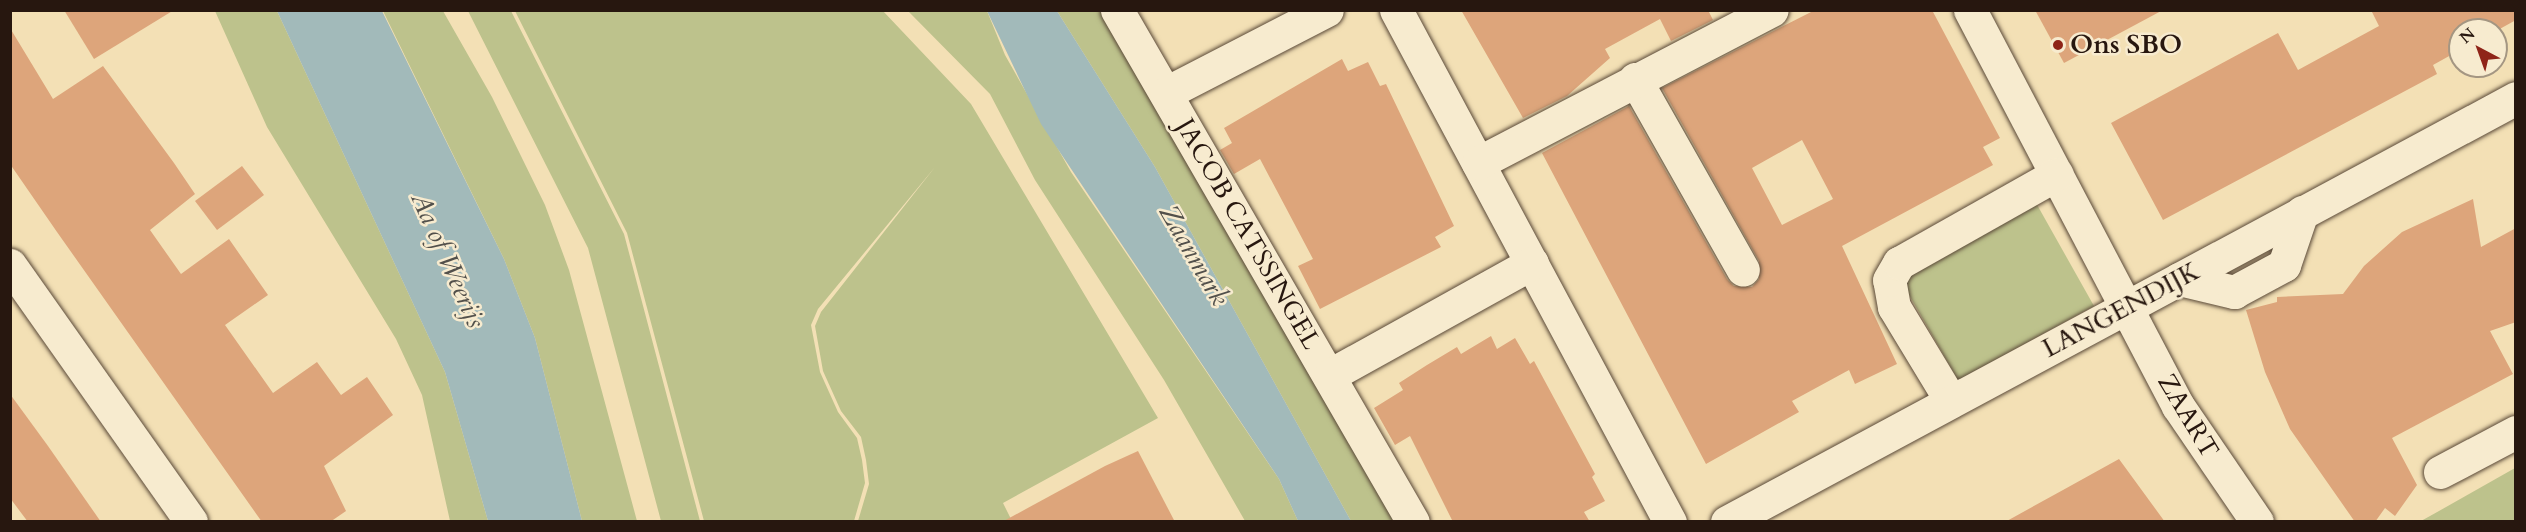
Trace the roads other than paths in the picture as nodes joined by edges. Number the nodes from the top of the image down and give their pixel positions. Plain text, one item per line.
1 (1117, 10) edge
2 (1327, 10) edge
3 (1396, 10) edge
4 (1970, 10) edge
5 (1753, 15) edge
6 (1635, 79) junction
7 (1166, 93) junction
8 (2514, 103) edge
9 (1478, 164) junction
10 (2057, 174) junction
11 (10, 264) edge
12 (1532, 264) junction
13 (1743, 270) dead end
14 (2128, 306) junction
15 (1330, 375) junction
16 (1951, 401) junction
17 (2516, 432) edge
18 (2440, 472) dead end
19 (191, 522) edge
20 (1413, 522) edge
21 (1670, 522) edge
22 (1727, 522) edge
23 (2257, 522) edge

1 - 7 street, JACOB CATSSINGEL
2 - 7 street, JACOB CATSSINGEL
3 - 9 street
4 - 10 street, ZAART
5 - 6 street
6 - 9 street
6 - 13 street
7 - 15 street, JACOB CATSSINGEL
8 - 14 street, LANGENDIJK
9 - 12 street
10 - 14 street, ZAART
10 - 16 street
11 - 19 street
12 - 15 street, JACOB CATSSINGEL
12 - 21 street
14 - 16 street, LANGENDIJK
14 - 23 street, ZAART
15 - 20 street, JACOB CATSSINGEL
16 - 22 street, LANGENDIJK
17 - 18 street

